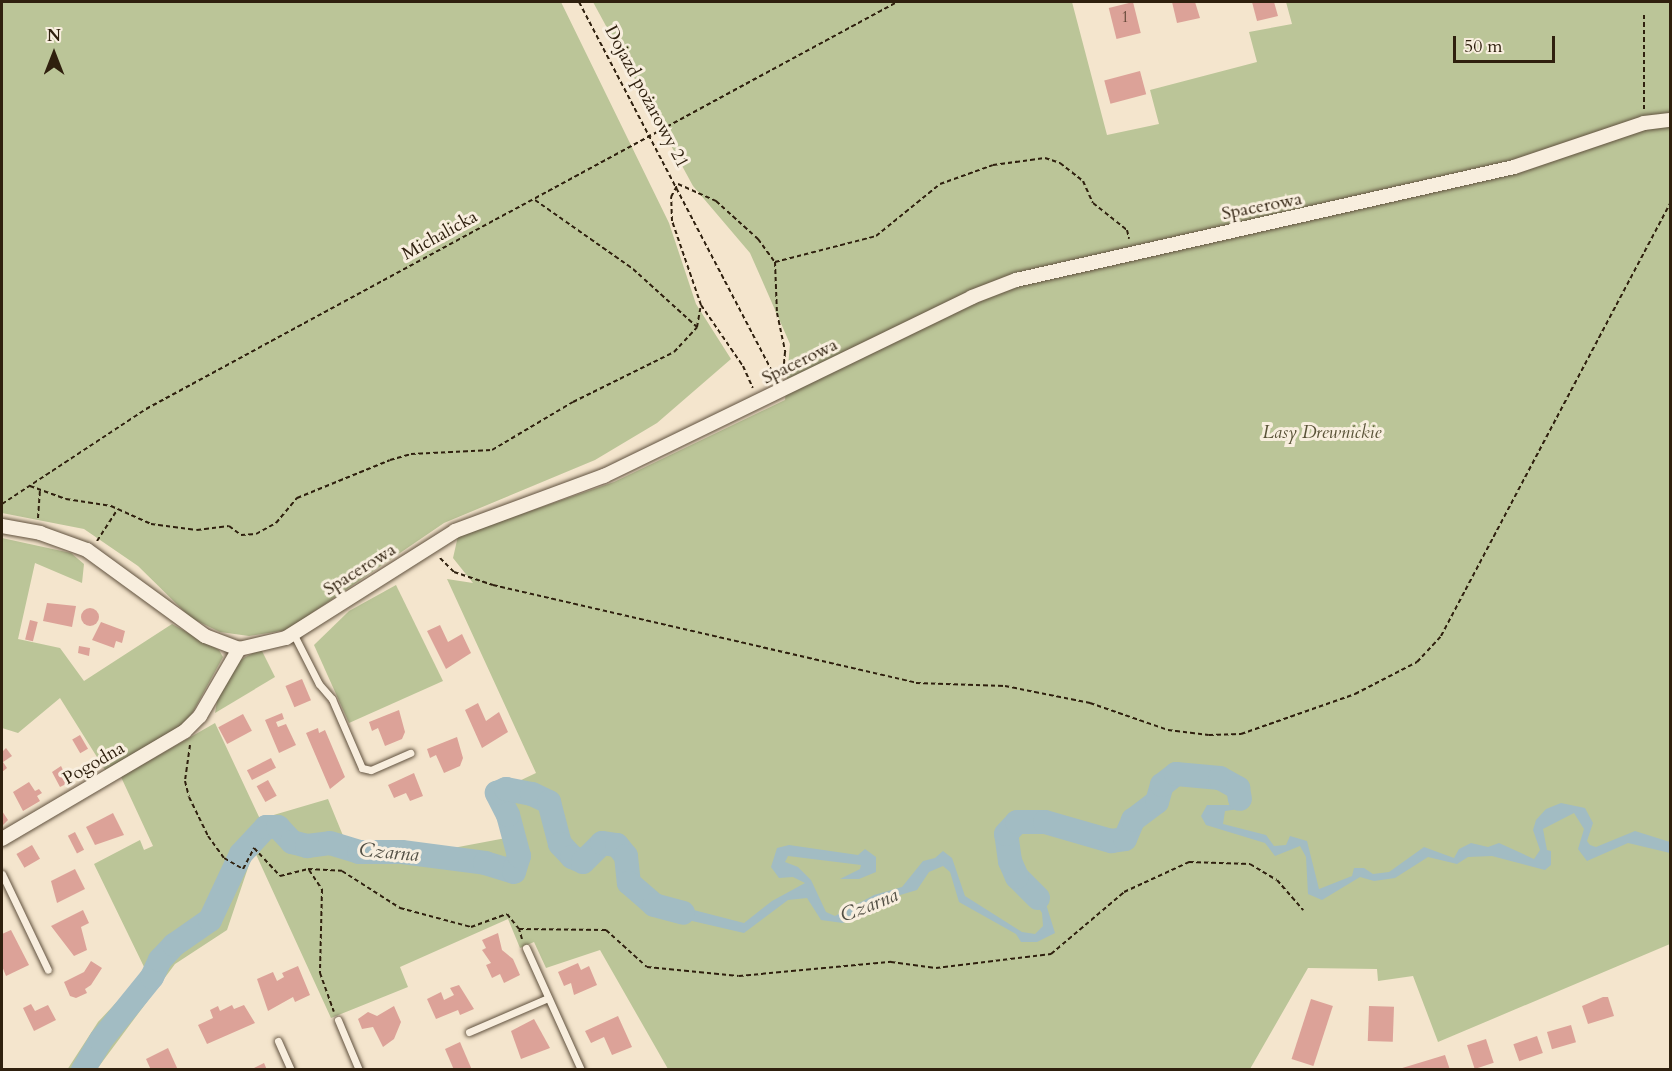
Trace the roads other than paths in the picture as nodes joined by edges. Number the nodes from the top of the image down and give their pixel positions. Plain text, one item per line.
1 (1671, 120) edge
2 (2, 526) edge
3 (293, 633) junction
4 (239, 649) junction
5 (410, 753) dead end
6 (2, 839) edge
7 (2, 874) edge
8 (525, 948) road end
9 (48, 970) dead end
10 (548, 998) junction
11 (338, 1020) road end
12 (469, 1032) dead end
13 (278, 1041) dead end
14 (291, 1070) edge
15 (358, 1070) edge
16 (581, 1070) edge

1 - 3 street, Spacerowa
2 - 4 street
3 - 4 street, Spacerowa
3 - 5 lane
4 - 6 street, Pogodna
7 - 9 lane
8 - 10 lane
10 - 12 lane
10 - 16 lane
11 - 15 lane
13 - 14 lane

